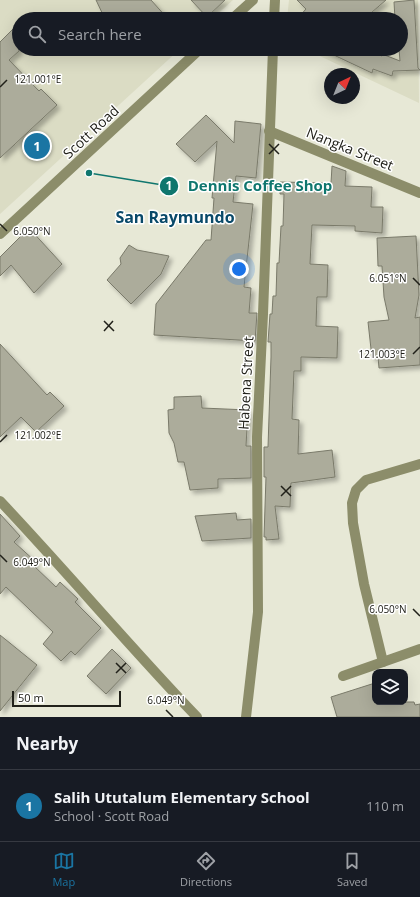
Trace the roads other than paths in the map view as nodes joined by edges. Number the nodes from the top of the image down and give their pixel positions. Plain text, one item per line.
1 (253, 0) edge
2 (275, 0) edge
3 (240, 12) edge
4 (274, 12) edge
5 (192, 56) edge
6 (273, 56) edge
7 (269, 131) junction
8 (420, 193) edge
9 (0, 234) edge
10 (420, 464) edge
11 (0, 501) edge
12 (420, 649) edge
13 (383, 662) junction
14 (343, 676) dead end
15 (197, 717) edge
16 (246, 717) edge

1 - 3 street
2 - 4 street
5 - 9 street, Scott Road
6 - 7 street, Habena Street
7 - 8 street, Nangka Street
7 - 16 street, Habena Street
10 - 13 street
11 - 15 street
12 - 13 street
13 - 14 street

